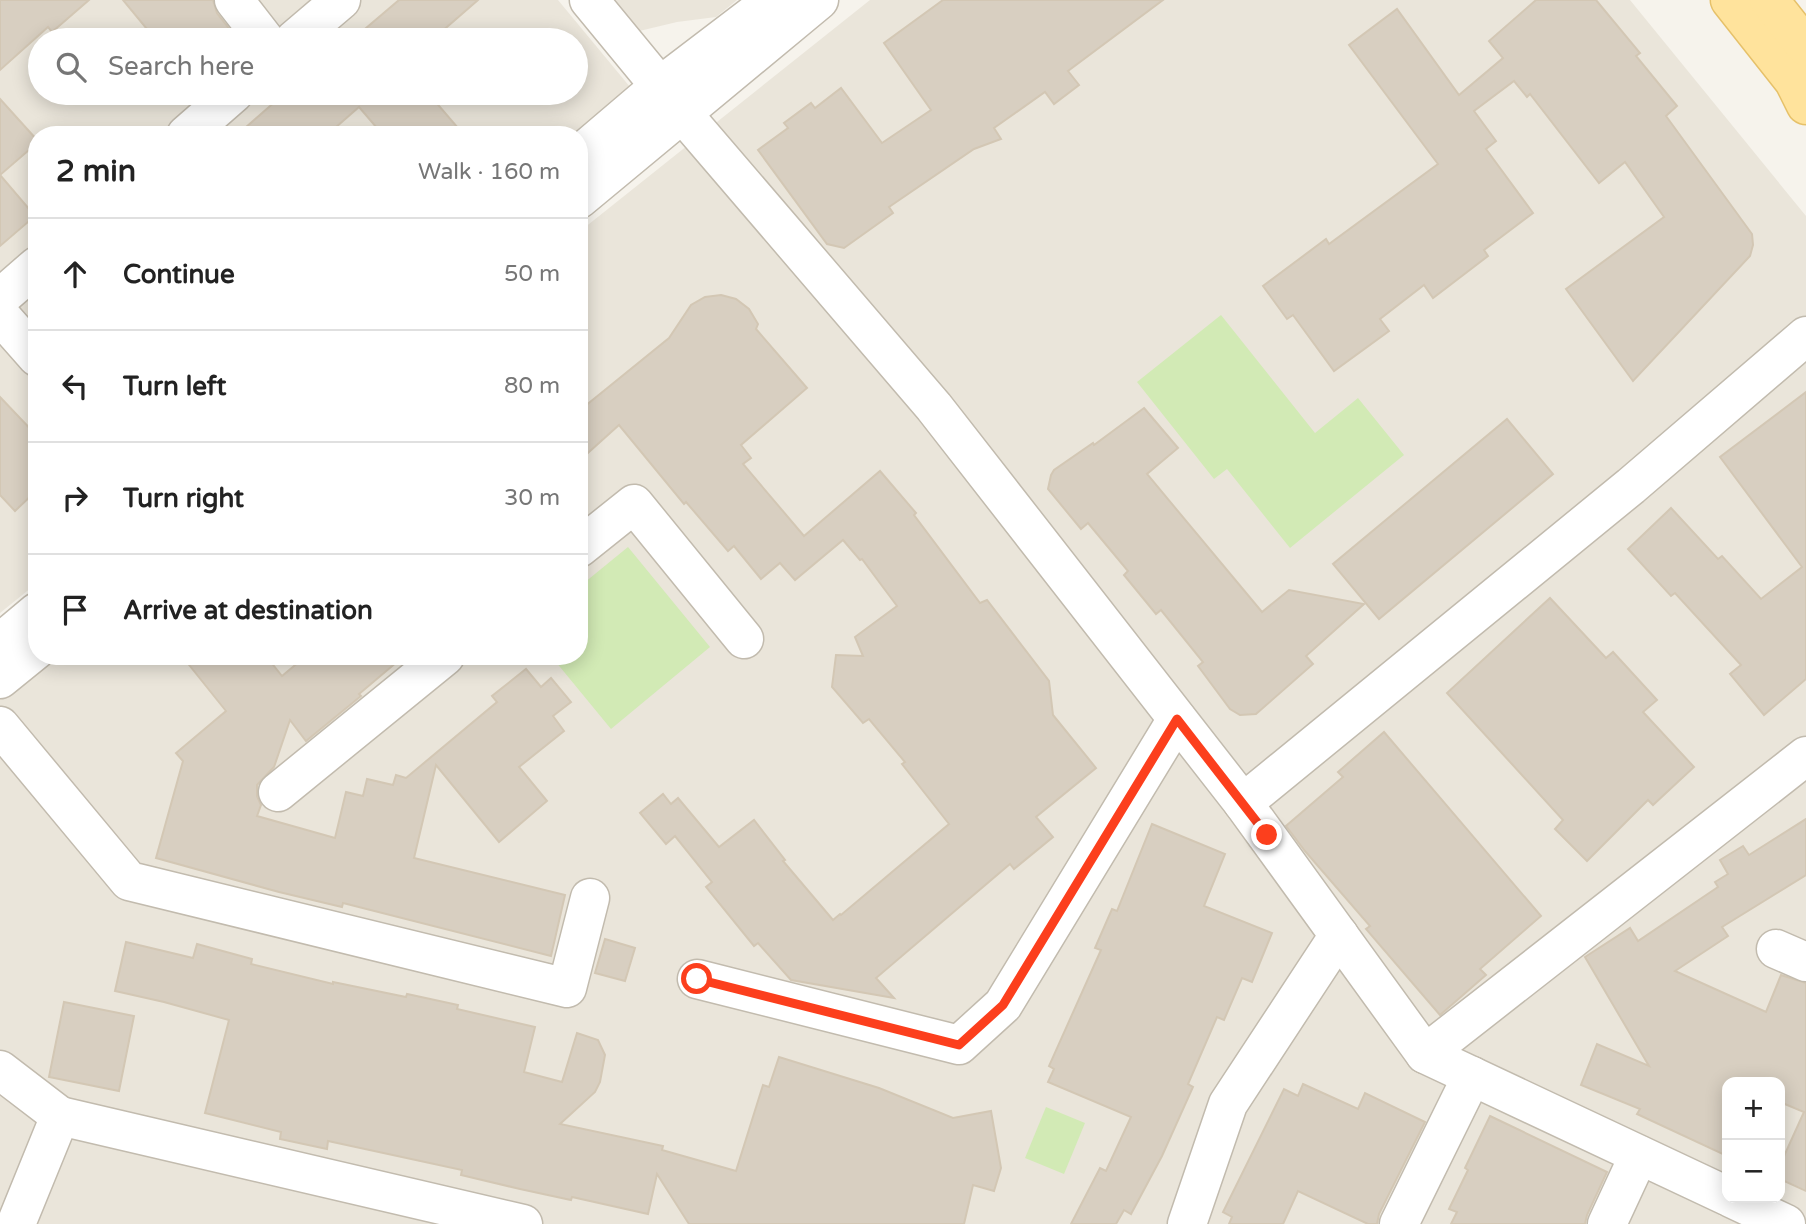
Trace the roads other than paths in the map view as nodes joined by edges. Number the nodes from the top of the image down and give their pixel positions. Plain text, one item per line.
1 (234, 0) edge
2 (341, 0) edge
3 (589, 0) edge
4 (773, 0) edge
5 (819, 0) edge
6 (1730, 0) edge
7 (1769, 0) edge
8 (256, 28) edge
9 (308, 28) edge
10 (1806, 47) edge
11 (671, 99) junction
12 (220, 105) edge
13 (1806, 105) edge
14 (196, 126) edge
15 (588, 150) edge
16 (588, 189) edge
17 (28, 274) edge
18 (0, 298) edge
19 (0, 315) edge
20 (1806, 337) edge
21 (28, 347) edge
22 (588, 541) edge
23 (28, 619) edge
24 (744, 639) dead end
25 (0, 642) edge
26 (28, 656) edge
27 (434, 665) edge
28 (0, 679) edge
29 (1177, 719) junction
30 (0, 726) edge
31 (1806, 756) edge
32 (278, 792) dead end
33 (1243, 803) junction
34 (590, 898) dead end
35 (1339, 935) junction
36 (697, 979) dead end
37 (1425, 1054) junction
38 (0, 1070) edge
39 (1472, 1076) junction
40 (60, 1116) junction
41 (1639, 1155) junction
42 (1722, 1194) edge
43 (1742, 1203) edge
44 (16, 1224) edge
45 (523, 1224) edge
46 (1187, 1224) edge
47 (1399, 1224) edge
48 (1606, 1224) edge
49 (1786, 1224) edge

1 - 8 street
2 - 9 street
3 - 11 street
4 - 11 street
5 - 11 street
6 - 13 main road
7 - 10 main road
11 - 15 street
11 - 16 street
11 - 29 street
12 - 14 street
17 - 18 street
19 - 21 street
20 - 33 street
22 - 24 street
23 - 25 street
26 - 28 street
27 - 32 street
29 - 33 street
29 - 36 street
30 - 34 street
31 - 37 street
33 - 35 street
35 - 37 street
35 - 46 street
37 - 39 street
38 - 40 street
39 - 41 street
39 - 47 street
40 - 44 street
40 - 45 street
41 - 42 street
41 - 48 street
43 - 49 street

